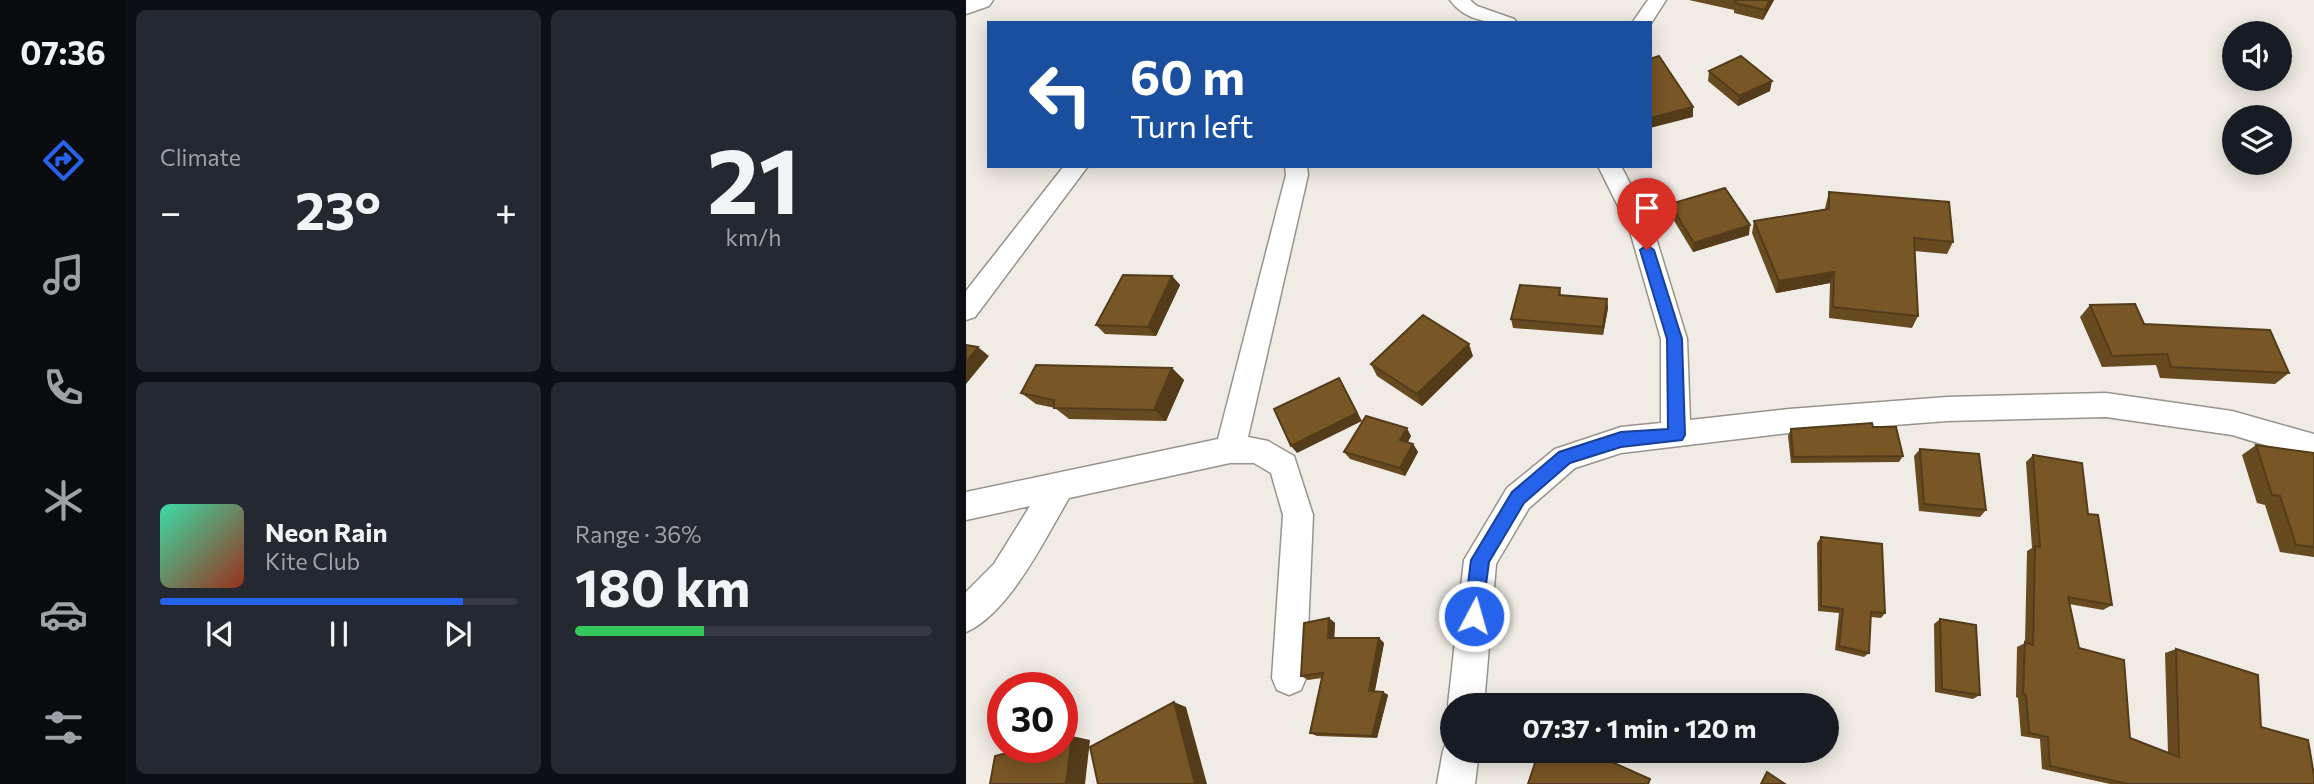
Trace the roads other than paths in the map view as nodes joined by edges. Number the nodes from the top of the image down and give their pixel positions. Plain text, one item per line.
1 (980, 0) edge
2 (1459, 0) edge
3 (1657, 0) edge
4 (966, 6) edge
5 (1499, 20) edge
6 (1643, 21) edge
7 (1075, 168) edge
8 (1296, 168) edge
9 (1610, 168) edge
10 (966, 310) edge
11 (1676, 435) junction
12 (2314, 447) edge
13 (1230, 450) junction
14 (1060, 486) junction
15 (966, 506) edge
16 (966, 615) edge
17 (1289, 678) dead end
18 (1467, 693) edge
19 (1459, 763) edge
20 (1456, 784) edge

1 - 4 highway
2 - 5 street
3 - 6 street
7 - 10 street
8 - 13 street
9 - 11 street
11 - 12 street
11 - 18 street
13 - 14 street
13 - 17 street
14 - 15 street
14 - 16 street
19 - 20 street

